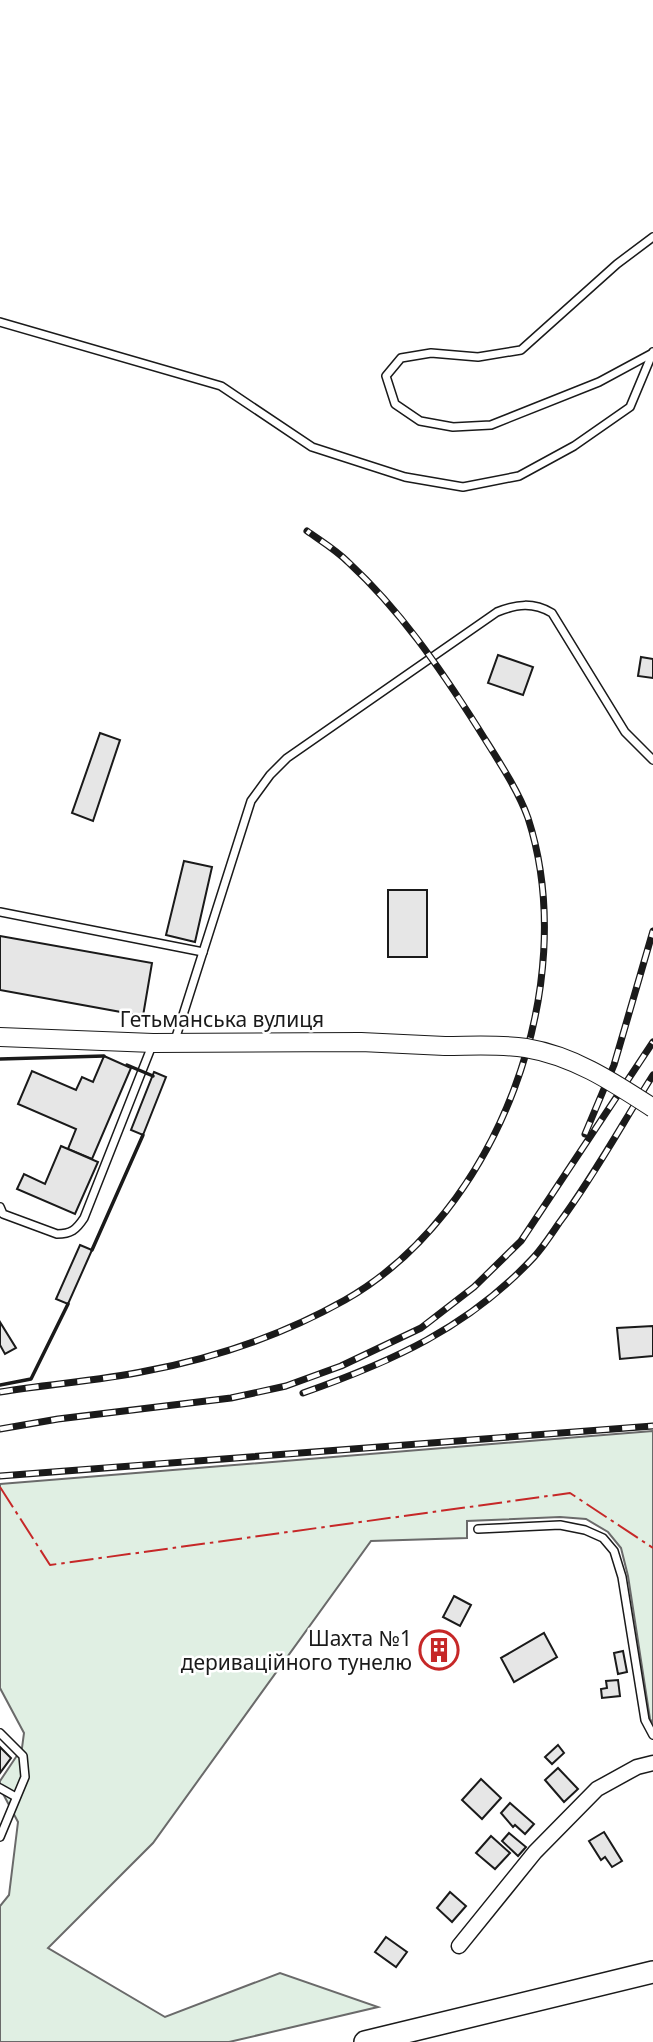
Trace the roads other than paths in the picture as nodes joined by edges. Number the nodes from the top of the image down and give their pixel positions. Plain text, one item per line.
1 (653, 237) edge
2 (0, 321) edge
3 (652, 353) edge
4 (653, 760) edge
5 (0, 912) edge
6 (203, 952) junction
7 (0, 1037) edge
8 (153, 1043) junction
9 (174, 1043) junction
10 (653, 1108) edge
11 (0, 1207) edge
12 (478, 1529) dead end
13 (0, 1733) edge
14 (653, 1735) edge
15 (653, 1763) edge
16 (0, 1788) edge
17 (16, 1797) junction
18 (0, 1838) edge
19 (459, 1946) dead end
20 (653, 1972) edge
21 (365, 2042) edge

1 - 3 lane
2 - 3 lane
4 - 6 lane
5 - 6 lane
6 - 9 lane
7 - 8 street, Гетьманська вулиця
8 - 9 street, Гетьманська вулиця
8 - 11 lane
9 - 10 street, Гетьманська вулиця, bridge
12 - 14 lane
13 - 17 lane
15 - 19 street
16 - 17 lane
17 - 18 lane
20 - 21 main road

